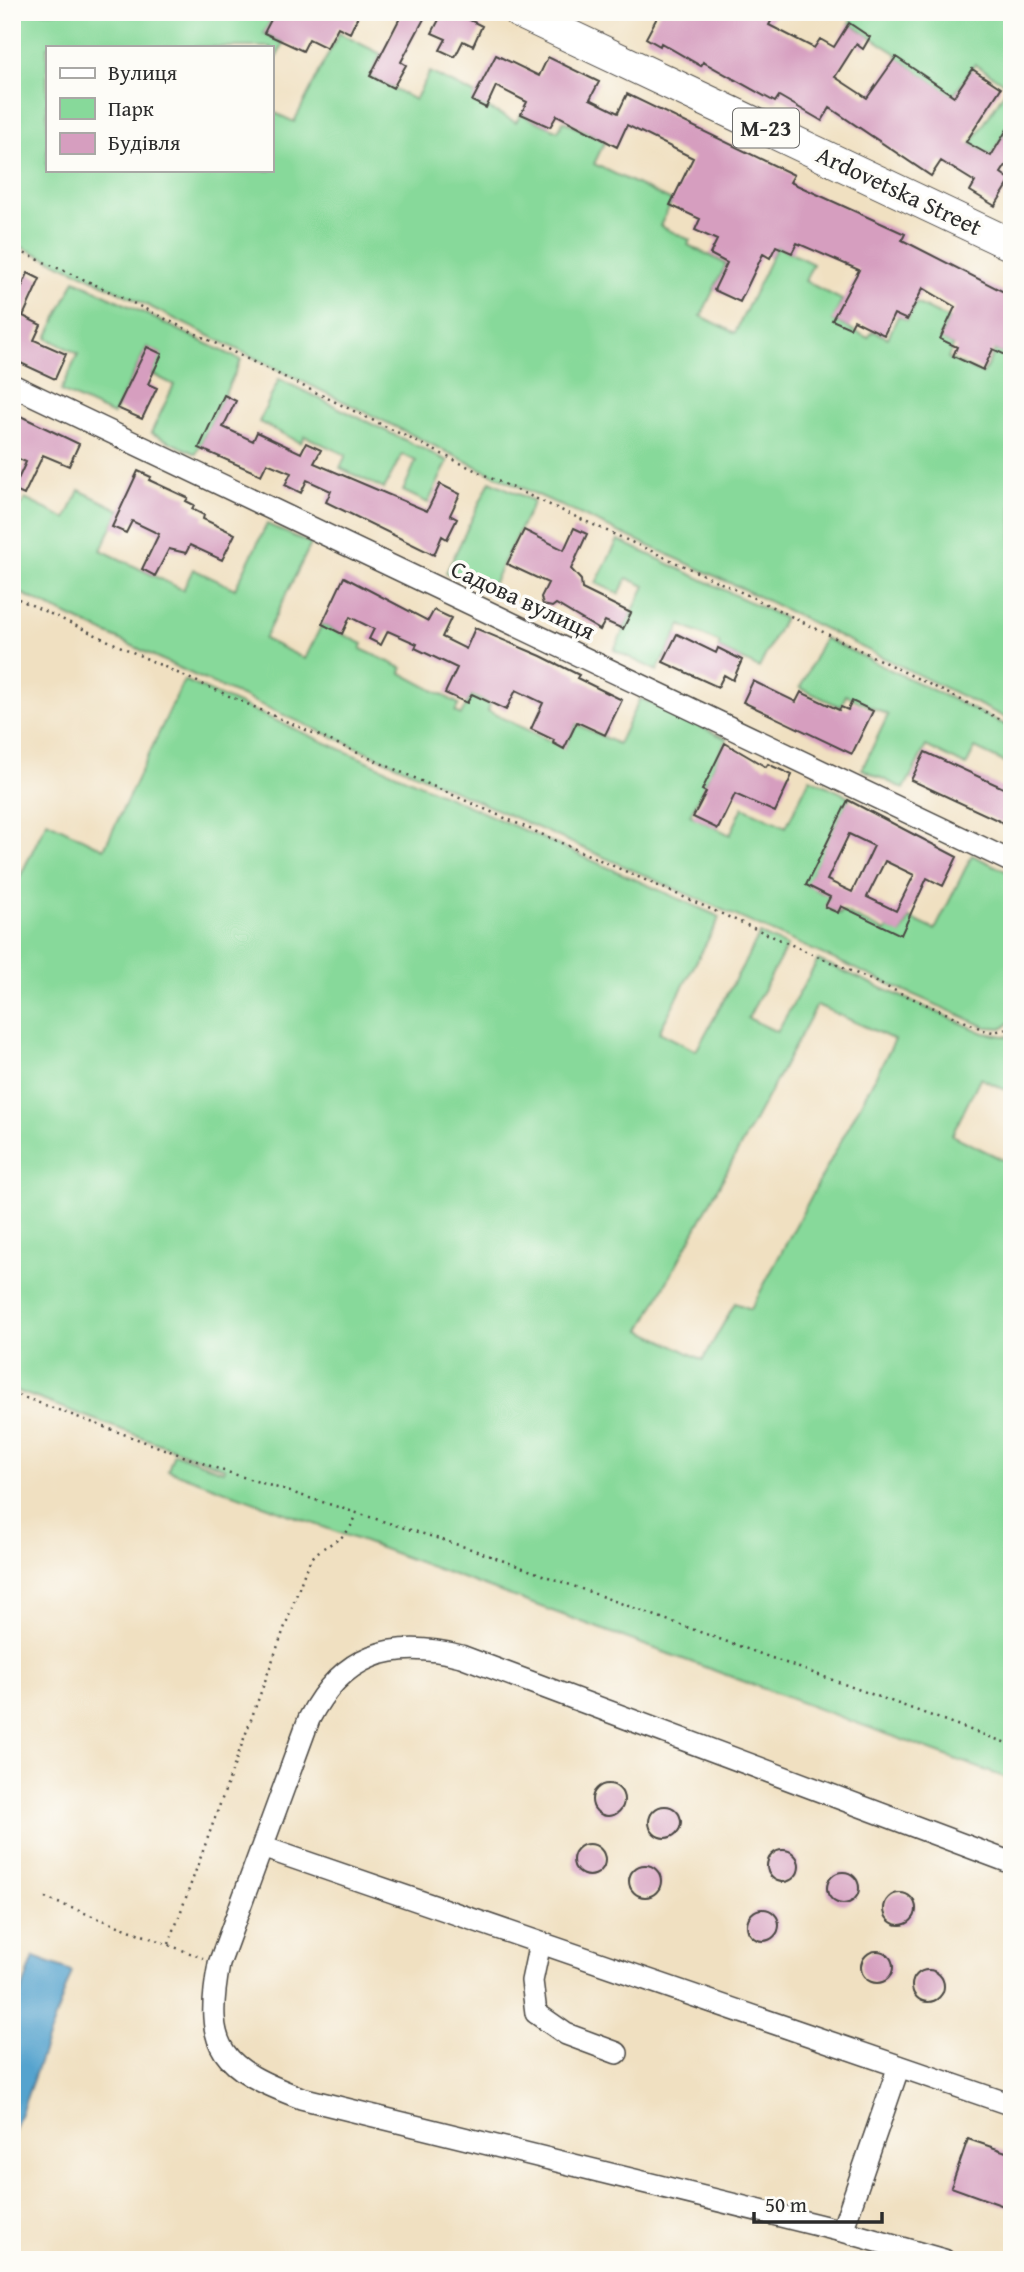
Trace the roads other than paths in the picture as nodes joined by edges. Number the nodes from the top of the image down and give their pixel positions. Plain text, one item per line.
1 (519, 12) edge
2 (1012, 245) edge
3 (12, 385) edge
4 (1012, 862) edge
5 (262, 1847) junction
6 (1012, 1863) edge
7 (540, 1943) junction
8 (617, 2053) dead end
9 (899, 2066) junction
10 (1012, 2105) edge
11 (842, 2231) junction
12 (944, 2260) edge

1 - 2 highway, Ardovetska Street / М-23
3 - 4 street, Садова вулиця
5 - 6 street
5 - 7 street
5 - 11 street
7 - 8 street
7 - 9 street
9 - 10 street
9 - 11 street
11 - 12 street

